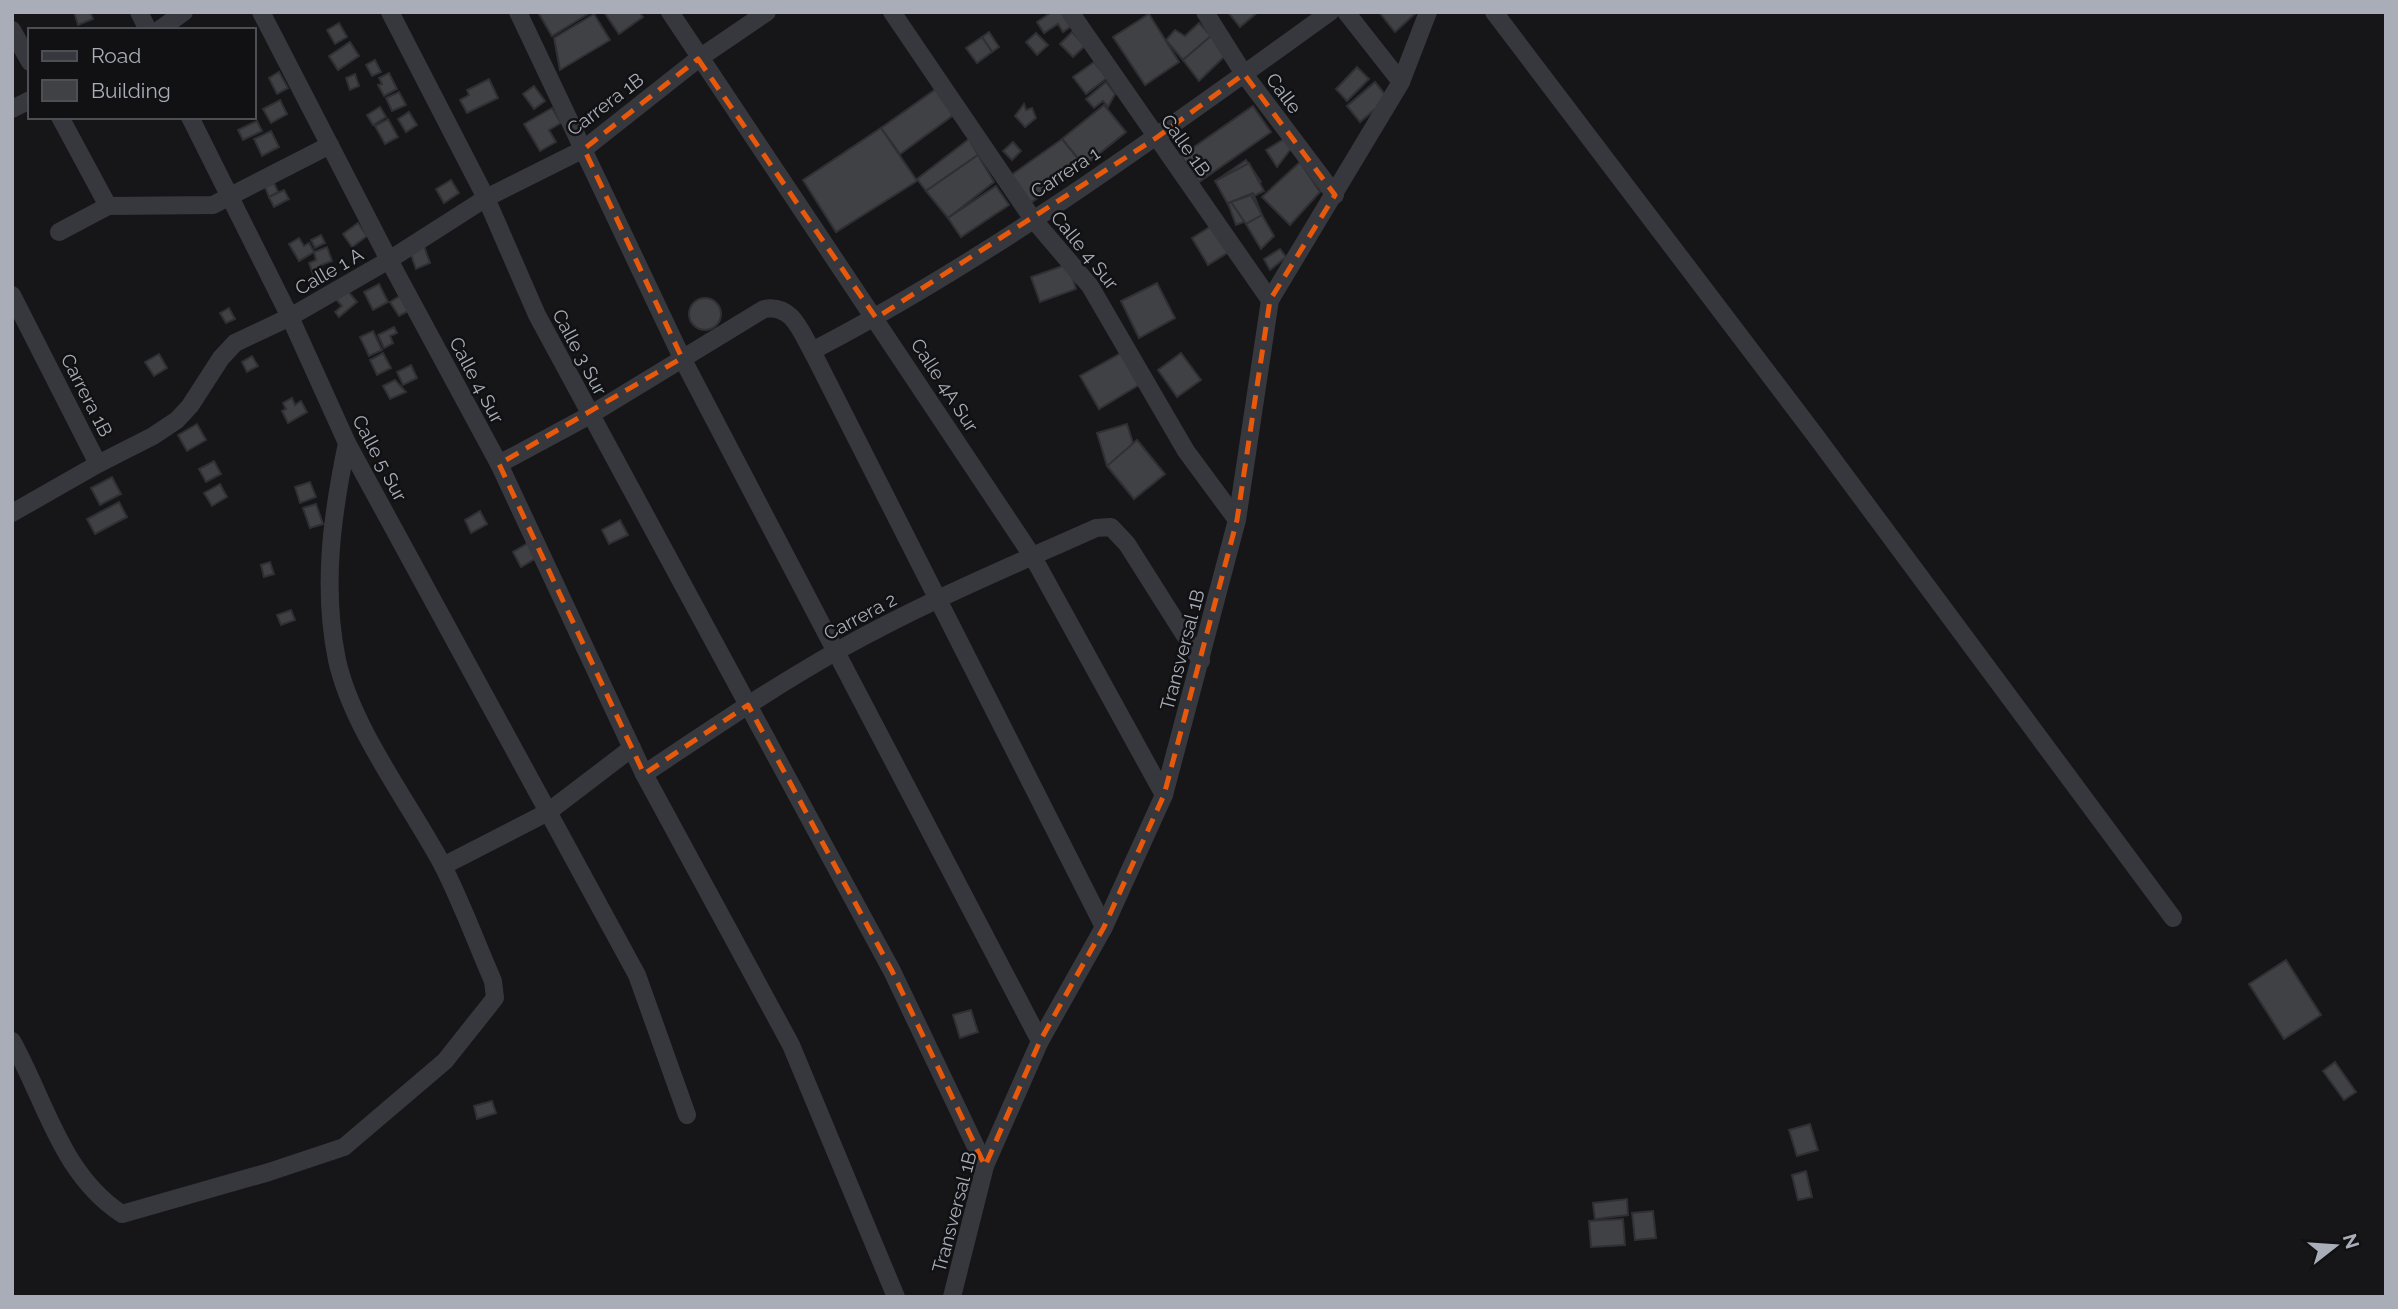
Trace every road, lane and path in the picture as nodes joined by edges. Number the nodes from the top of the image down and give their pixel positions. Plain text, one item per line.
1 (139, 12) edge
2 (184, 12) edge
3 (261, 12) edge
4 (390, 12) edge
5 (519, 12) edge
6 (670, 12) edge
7 (767, 12) edge
8 (892, 12) edge
9 (1070, 12) edge
10 (1205, 12) edge
11 (1330, 12) edge
12 (1346, 12) edge
13 (1428, 12) edge
14 (1494, 12) edge
15 (147, 28) edge
16 (162, 28) edge
17 (12, 30) edge
18 (28, 58) edge
19 (698, 59) junction
20 (1244, 74) junction
21 (1401, 82) junction
22 (28, 101) edge
23 (12, 109) edge
24 (61, 119) edge
25 (191, 119) edge
26 (1156, 138) junction
27 (330, 145) junction
28 (584, 149) junction
29 (1335, 195) junction
30 (486, 198) junction
31 (229, 200) junction
32 (108, 206) junction
33 (1032, 218) junction
34 (59, 232) dead end
35 (389, 260) junction
36 (12, 295) edge
37 (1269, 300) junction
38 (290, 317) junction
39 (876, 318) junction
40 (812, 351) junction
41 (682, 358) junction
42 (590, 415) junction
43 (347, 443) junction
44 (98, 464) junction
45 (499, 464) junction
46 (12, 513) edge
47 (1237, 520) junction
48 (1033, 557) junction
49 (937, 600) junction
50 (838, 651) junction
51 (1201, 661) junction
52 (748, 705) junction
53 (632, 748) junction
54 (644, 774) junction
55 (1164, 795) junction
56 (548, 812) junction
57 (443, 866) junction
58 (2173, 918) dead end
59 (1104, 927) junction
60 (12, 1041) edge
61 (1040, 1041) junction
62 (687, 1115) dead end
63 (985, 1166) junction
64 (896, 1297) edge
65 (952, 1297) edge

1 - 15 street
2 - 16 street
3 - 27 street, Calle 4 Sur
4 - 30 street, Calle 3 Sur
5 - 28 street
6 - 19 street, Calle 4A Sur
7 - 19 street, Carrera 1B
8 - 33 street, Calle 4 Sur
9 - 26 street, Calle 1B
10 - 20 street, Calle
11 - 20 street, Carrera 1
12 - 21 street
13 - 21 street, Transversal 1B
14 - 58 street
17 - 18 street
19 - 28 street, Carrera 1B
19 - 39 street, Calle 4A Sur
20 - 26 street, Carrera 1
20 - 29 street, Calle
21 - 29 street, Transversal 1B
22 - 23 street
24 - 32 street
25 - 31 street, Calle 5 Sur
26 - 33 street, Carrera 1
26 - 37 street, Calle 1B
27 - 31 street
27 - 35 street, Calle 4 Sur
28 - 30 street, Carrera 1B
28 - 41 street
29 - 37 street, Transversal 1B
30 - 35 street, Carrera 1B
30 - 42 street, Calle 3 Sur
31 - 32 street
31 - 38 street, Calle 5 Sur
32 - 34 street
33 - 39 street, Carrera 1
33 - 47 street, Calle 4 Sur
35 - 38 street, Calle 1 A
35 - 45 street, Calle 4 Sur
36 - 44 street, Carrera 1B
37 - 47 street, Transversal 1B
38 - 43 street, Calle 5 Sur
38 - 44 street, Calle 1 A
39 - 40 street, Carrera 1
39 - 48 street, Calle 4A Sur
40 - 41 street
40 - 49 street
41 - 42 street
41 - 50 street
42 - 45 street
42 - 52 street, Calle 3 Sur
43 - 56 street, Calle 5 Sur
43 - 57 street
44 - 46 street, Carrera 1B
45 - 53 street, Calle 4 Sur
47 - 51 street, Transversal 1B
48 - 49 street, Carrera 2
48 - 51 street, Carrera 2
48 - 55 street, Calle 4A Sur
49 - 50 street, Carrera 2
49 - 59 street
50 - 52 street, Carrera 2
50 - 61 street
51 - 55 street, Transversal 1B
52 - 54 street, Carrera 2
52 - 63 street, Calle 3 Sur
53 - 54 street, Calle 4 Sur
53 - 56 street
54 - 64 street, Calle 4 Sur
55 - 59 street, Transversal 1B
56 - 57 street
56 - 62 street, Calle 5 Sur
57 - 60 street
59 - 61 street, Transversal 1B
61 - 63 street, Transversal 1B
63 - 65 street, Transversal 1B

